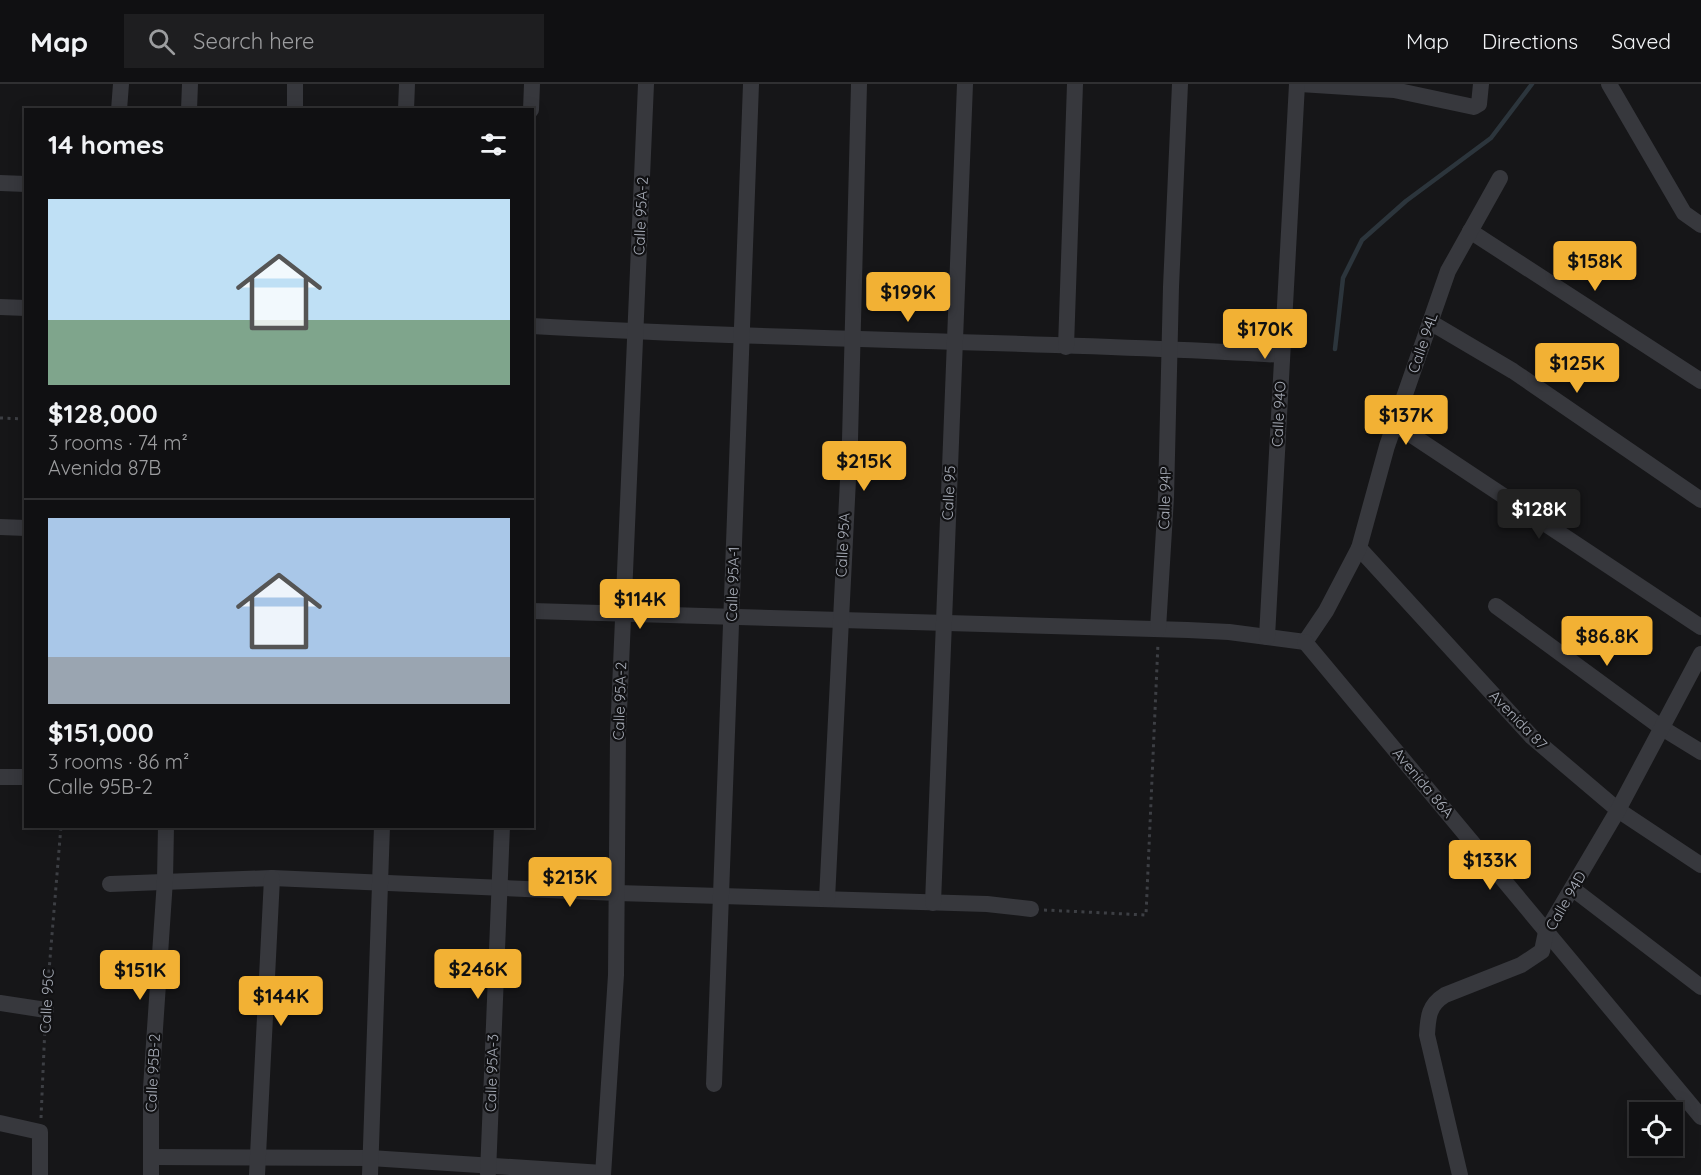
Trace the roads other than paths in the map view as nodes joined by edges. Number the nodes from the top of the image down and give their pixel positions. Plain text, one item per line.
1 (121, 84) edge
2 (190, 84) edge
3 (295, 84) edge
4 (407, 84) edge
5 (532, 84) edge
6 (646, 84) edge
7 (751, 84) edge
8 (859, 84) edge
9 (965, 84) edge
10 (1075, 84) edge
11 (1180, 84) edge
12 (1298, 84) edge
13 (1481, 84) edge
14 (1609, 84) edge
15 (1394, 87) edge
16 (119, 108) edge
17 (189, 108) edge
18 (295, 108) edge
19 (406, 108) edge
20 (531, 108) edge
21 (1500, 178) dead end
22 (0, 183) edge
23 (24, 184) edge
24 (1701, 225) edge
25 (1470, 231) junction
26 (0, 307) edge
27 (24, 308) edge
28 (1430, 322) junction
29 (534, 326) edge
30 (634, 332) junction
31 (743, 336) junction
32 (851, 338) junction
33 (956, 343) junction
34 (1066, 347) junction
35 (1170, 348) junction
36 (1282, 355) junction
37 (1701, 381) edge
38 (1395, 424) junction
39 (1701, 500) edge
40 (0, 527) edge
41 (24, 528) edge
42 (1359, 548) junction
43 (1496, 606) dead end
44 (534, 611) edge
45 (623, 612) junction
46 (732, 619) junction
47 (839, 621) junction
48 (943, 623) junction
49 (1701, 627) edge
50 (1158, 628) junction
51 (1267, 637) junction
52 (1305, 642) junction
53 (1701, 654) edge
54 (1662, 728) junction
55 (1701, 752) edge
56 (0, 777) edge
57 (24, 777) edge
58 (1618, 810) junction
59 (166, 828) edge
60 (382, 828) edge
61 (502, 828) edge
62 (1701, 865) edge
63 (272, 878) junction
64 (165, 880) junction
65 (380, 883) junction
66 (110, 884) dead end
67 (500, 887) junction
68 (1573, 889) junction
69 (617, 893) junction
70 (722, 895) junction
71 (827, 899) junction
72 (933, 903) junction
73 (1031, 909) road end
74 (1546, 932) junction
75 (1701, 987) edge
76 (0, 1003) edge
77 (46, 1010) road end
78 (714, 1084) dead end
79 (1701, 1117) edge
80 (0, 1123) edge
81 (151, 1157) junction
82 (258, 1157) junction
83 (370, 1158) junction
84 (488, 1169) edge
85 (603, 1174) edge
86 (40, 1175) edge
87 (151, 1175) edge
88 (257, 1175) edge
89 (370, 1175) edge
90 (1460, 1175) edge

1 - 16 street
2 - 17 street
3 - 18 street
4 - 19 street
5 - 20 street
6 - 30 street, Calle 95A-2
7 - 31 street, Calle 95A-1
8 - 32 street, Calle 95A
9 - 33 street, Calle 95
10 - 34 street
11 - 35 street, Calle 94P
12 - 15 street
12 - 36 street, Calle 94O
13 - 15 street
14 - 24 street
21 - 25 street, Calle 94L
22 - 23 street
25 - 28 street, Calle 94L
25 - 37 street
26 - 27 street
28 - 38 street, Calle 94L
28 - 39 street
29 - 30 street
30 - 31 street
30 - 45 street, Calle 95A-2
31 - 32 street
31 - 46 street, Calle 95A-1
32 - 33 street
32 - 47 street, Calle 95A
33 - 34 street
33 - 48 street, Calle 95
34 - 35 street
35 - 36 street
35 - 50 street, Calle 94P
36 - 51 street, Calle 94O
38 - 42 street, Calle 94L
38 - 49 street
40 - 41 street
42 - 52 street, Calle 94L
42 - 58 street, Avenida 87
43 - 54 street
44 - 45 street
45 - 46 street
45 - 69 street, Calle 95A-2
46 - 47 street
46 - 70 street, Calle 95A-1
47 - 48 street
47 - 71 street, Calle 95A
48 - 50 street
48 - 72 street, Calle 95
50 - 51 street
51 - 52 street
52 - 74 street, Avenida 86A
53 - 54 street, Calle 94D
54 - 55 street
54 - 58 street, Calle 94D
56 - 57 street
58 - 62 street, Avenida 87
58 - 68 street, Calle 94D
59 - 64 street, Calle 95B-2
60 - 65 street
61 - 67 street, Calle 95A-3
63 - 64 street
63 - 65 street
63 - 82 street
64 - 66 street
64 - 81 street, Calle 95B-2
65 - 67 street
65 - 83 street
67 - 69 street
67 - 84 street, Calle 95A-3
68 - 74 street, Calle 94D
68 - 75 street
69 - 70 street
69 - 85 street, Calle 95A-2
70 - 71 street
70 - 78 street, Calle 95A-1
71 - 72 street
72 - 73 street
74 - 79 street, Avenida 86A
74 - 90 street, Calle 94D
76 - 77 street
80 - 86 street
81 - 82 street
81 - 87 street, Calle 95B-2
82 - 83 street
82 - 88 street
83 - 84 street
83 - 89 street
84 - 85 street

